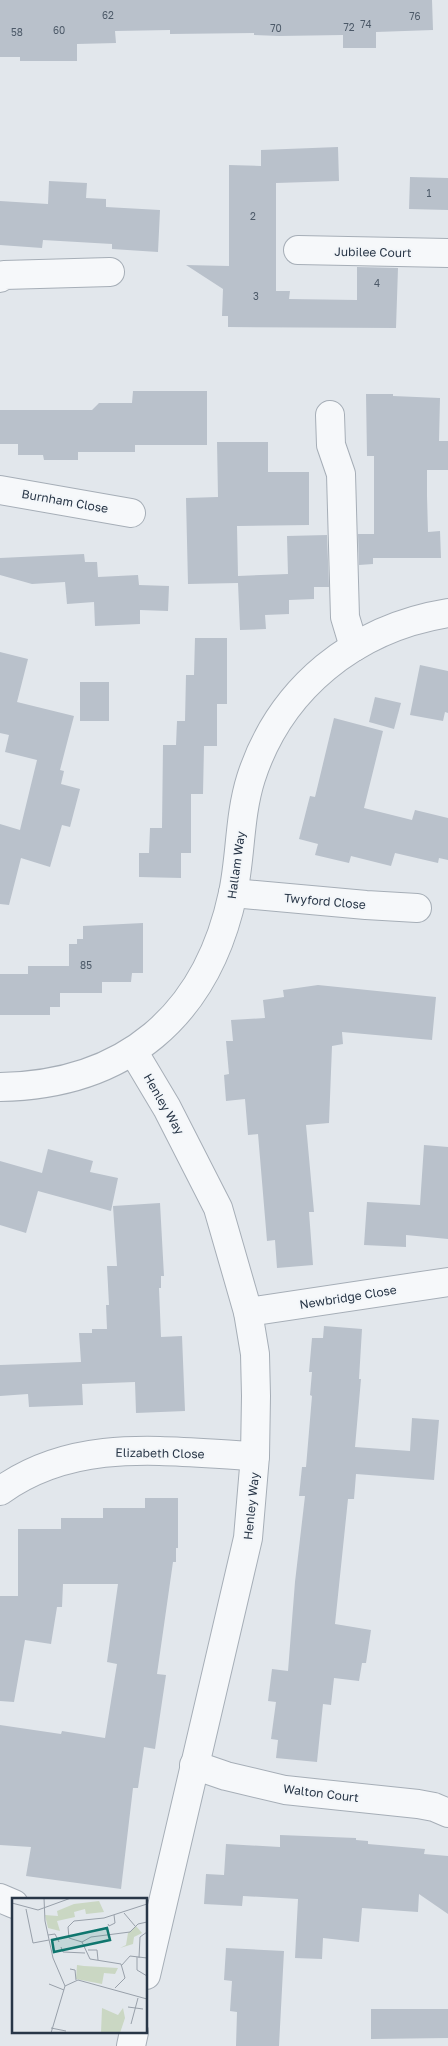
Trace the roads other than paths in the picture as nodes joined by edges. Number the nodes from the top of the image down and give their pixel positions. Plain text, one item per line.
1 (298, 250) dead end
2 (448, 252) edge
3 (110, 272) dead end
4 (0, 278) edge
5 (330, 415) dead end
6 (0, 490) edge
7 (131, 512) dead end
8 (448, 613) edge
9 (354, 647) junction
10 (233, 893) junction
11 (417, 908) dead end
12 (133, 1052) junction
13 (0, 1087) edge
14 (448, 1282) edge
15 (248, 1312) junction
16 (255, 1456) junction
17 (4, 1480) edge
18 (194, 1766) junction
19 (448, 1813) edge
20 (0, 1898) edge
21 (12, 1903) edge
22 (150, 1938) edge
23 (148, 1956) edge

1 - 2 street, Jubilee Court
3 - 4 street
5 - 9 street
6 - 7 street, Burnham Close
8 - 9 street, Hallam Way
9 - 10 street, Hallam Way
10 - 11 street, Twyford Close
10 - 12 street, Hallam Way
12 - 13 street, Hallam Way
12 - 15 street, Henley Way
14 - 15 street, Newbridge Close
15 - 16 street, Henley Way
16 - 17 street, Elizabeth Close
16 - 18 street, Henley Way
18 - 19 street, Walton Court
18 - 22 street, Henley Way
20 - 21 street
22 - 23 street, Henley Way

